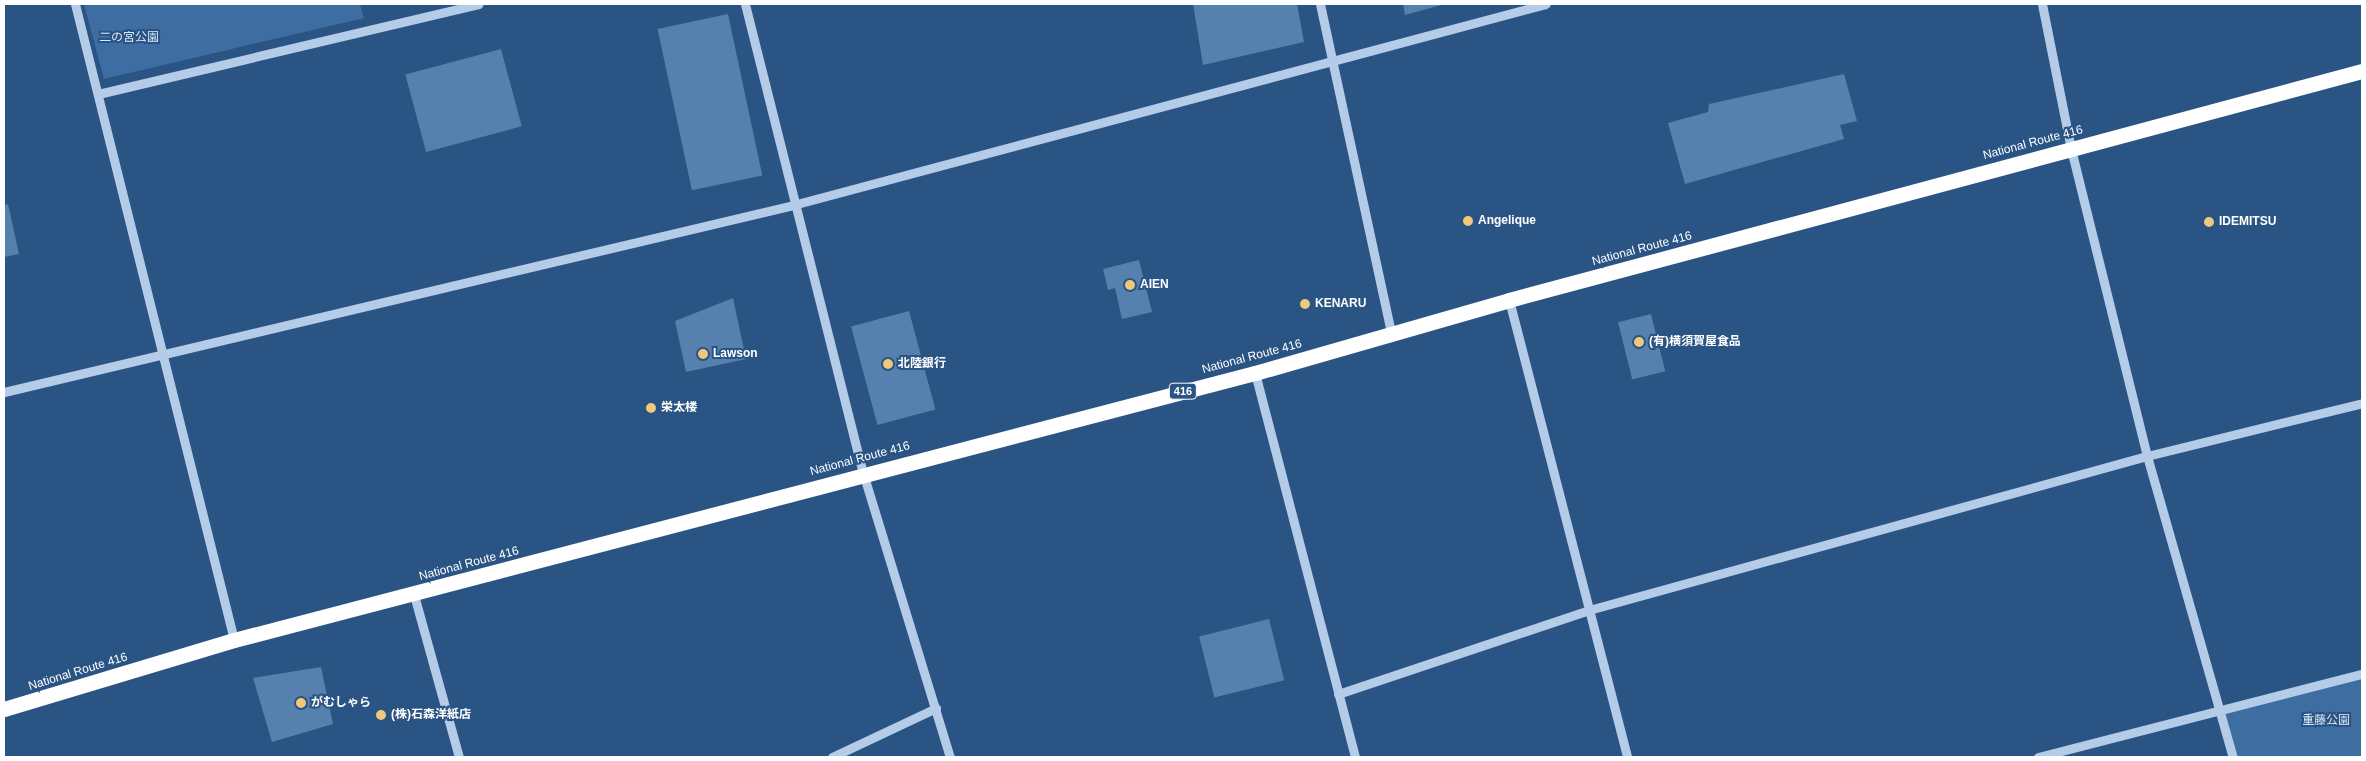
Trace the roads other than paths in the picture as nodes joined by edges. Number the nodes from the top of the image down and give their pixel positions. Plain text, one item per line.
1 (75, 4) edge
2 (479, 4) edge
3 (745, 4) edge
4 (1320, 4) edge
5 (1546, 4) edge
6 (2042, 4) edge
7 (1332, 58) junction
8 (2362, 71) edge
9 (98, 94) junction
10 (2071, 149) junction
11 (792, 205) junction
12 (1509, 300) junction
13 (1391, 332) junction
14 (164, 352) junction
15 (1255, 373) junction
16 (4, 392) edge
17 (2362, 403) edge
18 (2147, 456) junction
19 (863, 473) junction
20 (414, 595) junction
21 (1589, 610) junction
22 (234, 640) junction
23 (2362, 674) edge
24 (1338, 694) junction
25 (936, 708) junction
26 (4, 709) edge
27 (2222, 709) junction
28 (459, 757) edge
29 (832, 757) edge
30 (950, 757) edge
31 (1355, 757) edge
32 (1627, 757) edge
33 (2038, 757) edge
34 (2234, 757) edge

1 - 9 street
2 - 9 street
3 - 11 street
4 - 7 street
5 - 7 street
6 - 10 street
7 - 11 street
7 - 13 street
8 - 10 highway, National Route 416 / 416
9 - 14 street
10 - 12 highway, National Route 416 / 416
10 - 18 street
11 - 14 street
11 - 19 street
12 - 13 highway, National Route 416 / 416
12 - 21 street
13 - 15 highway, National Route 416 / 416
14 - 16 street
14 - 22 street
15 - 19 highway, National Route 416 / 416
15 - 24 street
17 - 18 street
18 - 21 street
18 - 27 street
19 - 20 highway, National Route 416 / 416
19 - 25 street
20 - 22 highway, National Route 416 / 416
20 - 28 street
21 - 24 street
21 - 32 street
22 - 26 highway, National Route 416 / 416
23 - 27 street
24 - 31 street
25 - 29 street
25 - 30 street
27 - 33 street
27 - 34 street

